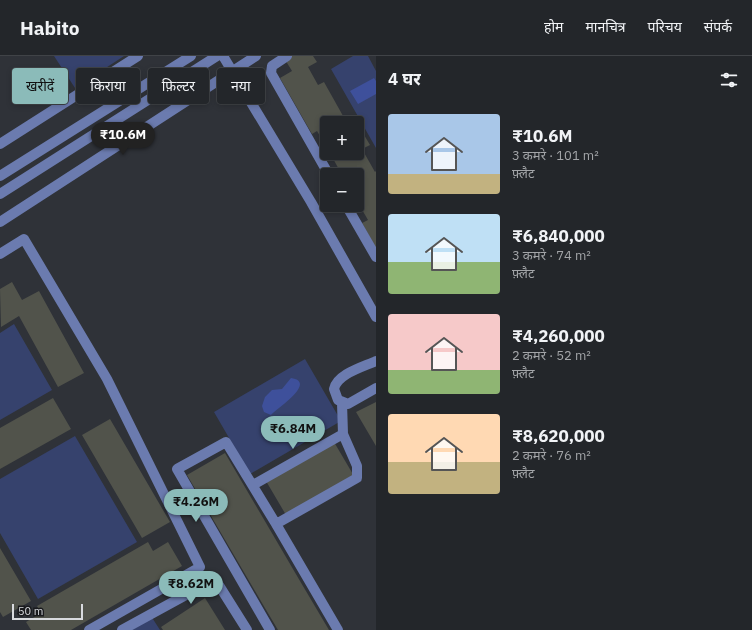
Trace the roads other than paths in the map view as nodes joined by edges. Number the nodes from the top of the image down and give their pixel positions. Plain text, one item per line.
1 (138, 56) edge
2 (192, 56) edge
3 (216, 56) edge
4 (223, 56) edge
5 (256, 56) edge
6 (287, 56) edge
7 (231, 68) edge
8 (238, 68) edge
9 (217, 81) edge
10 (253, 104) edge
11 (0, 144) edge
12 (325, 168) edge
13 (0, 176) edge
14 (0, 194) edge
15 (350, 212) edge
16 (0, 222) edge
17 (0, 254) edge
18 (376, 257) edge
19 (372, 303) edge
20 (376, 317) edge
21 (376, 361) edge
22 (376, 388) edge
23 (342, 403) junction
24 (344, 434) junction
25 (252, 485) junction
26 (276, 524) junction
27 (89, 630) edge
28 (122, 630) edge
29 (247, 630) edge
30 (270, 630) edge
31 (338, 630) edge

1 - 11 street
2 - 13 street
3 - 14 street
4 - 7 street
5 - 8 street
6 - 12 street
9 - 16 street
10 - 19 street
15 - 18 street
17 - 27 street
19 - 20 street
21 - 23 street
22 - 23 street
23 - 24 street
24 - 25 street
24 - 26 street
25 - 26 street
25 - 30 street
26 - 31 street
28 - 29 street

